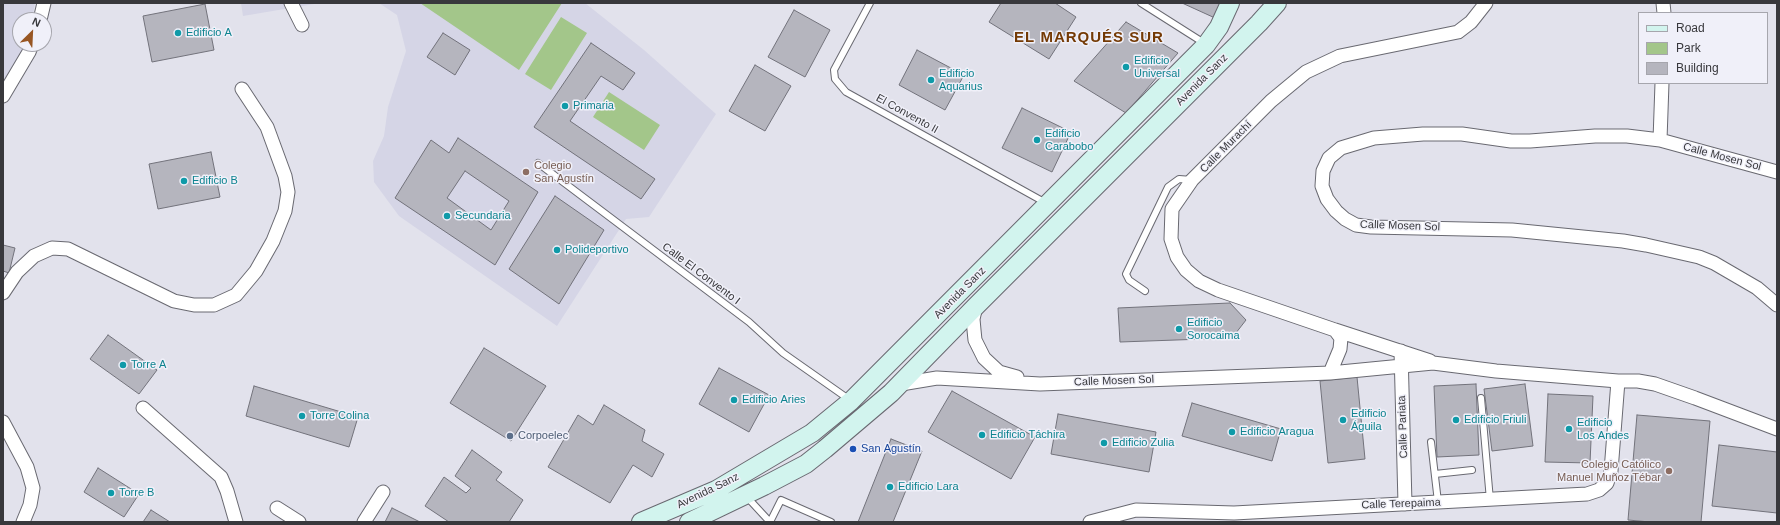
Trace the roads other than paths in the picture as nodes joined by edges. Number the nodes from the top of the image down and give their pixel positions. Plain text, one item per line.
1 (290, 3) edge
2 (870, 3) edge
3 (1141, 3) edge
4 (1230, 3) edge
5 (1277, 3) edge
6 (1486, 3) edge
7 (302, 25) dead end
8 (1206, 45) junction
9 (29, 52) edge
10 (1662, 84) edge
11 (242, 89) dead end
12 (3, 96) edge
13 (1660, 140) junction
14 (538, 163) dead end
15 (1777, 172) edge
16 (1192, 180) junction
17 (1047, 204) junction
18 (1145, 291) dead end
19 (3, 293) edge
20 (1777, 305) edge
21 (976, 306) junction
22 (1335, 330) junction
23 (1401, 351) junction
24 (1434, 363) junction
25 (1401, 366) junction
26 (1330, 373) junction
27 (1618, 381) junction
28 (901, 384) junction
29 (1040, 384) junction
30 (1480, 398) dead end
31 (851, 401) junction
32 (143, 408) dead end
33 (3, 422) edge
34 (1777, 429) edge
35 (1431, 442) dead end
36 (1472, 470) dead end
37 (1435, 474) junction
38 (383, 492) dead end
39 (745, 495) junction
40 (1490, 500) junction
41 (1438, 502) junction
42 (1405, 504) junction
43 (277, 508) dead end
44 (710, 516) edge
45 (23, 522) edge
46 (236, 522) edge
47 (299, 522) edge
48 (364, 522) edge
49 (641, 522) edge
50 (689, 522) edge
51 (770, 522) edge
52 (831, 522) edge
53 (1090, 522) edge

1 - 7 street
2 - 17 lane, El Convento II
3 - 8 lane
4 - 8 street, Avenida Sanz
5 - 21 street, Avenida Sanz
6 - 16 street, Calle Murachí
8 - 17 street, Avenida Sanz
9 - 12 street
10 - 13 street
11 - 19 street
13 - 15 street, Calle Mosen Sol
13 - 20 street, Calle Mosen Sol
14 - 31 lane, Calle El Convento I
16 - 18 lane
16 - 22 street, Calle Murachí
17 - 31 street, Avenida Sanz
21 - 28 street, Avenida Sanz
21 - 29 street, Calle Mosen Sol
22 - 23 street, Calle Murachí
22 - 26 street
23 - 24 street, Calle Murachí
23 - 25 street, Calle Pariata
24 - 25 street, Calle Mosen Sol
24 - 27 street, Calle Mosen Sol
25 - 26 street, Calle Mosen Sol
25 - 42 street, Calle Pariata
26 - 29 street, Calle Mosen Sol
27 - 34 street, Calle Mosen Sol
27 - 40 street, Calle Terepaima
28 - 29 street, Calle Mosen Sol
28 - 39 street, Avenida Sanz
30 - 40 lane
31 - 49 street, Avenida Sanz
32 - 46 street
33 - 45 street
35 - 37 lane
36 - 37 lane
37 - 41 lane
38 - 48 street
39 - 44 street, Avenida Sanz
39 - 51 lane
40 - 41 street, Calle Terepaima
41 - 42 street, Calle Terepaima
42 - 53 street, Calle Terepaima
43 - 47 street
44 - 50 street, Avenida Sanz
51 - 52 lane

